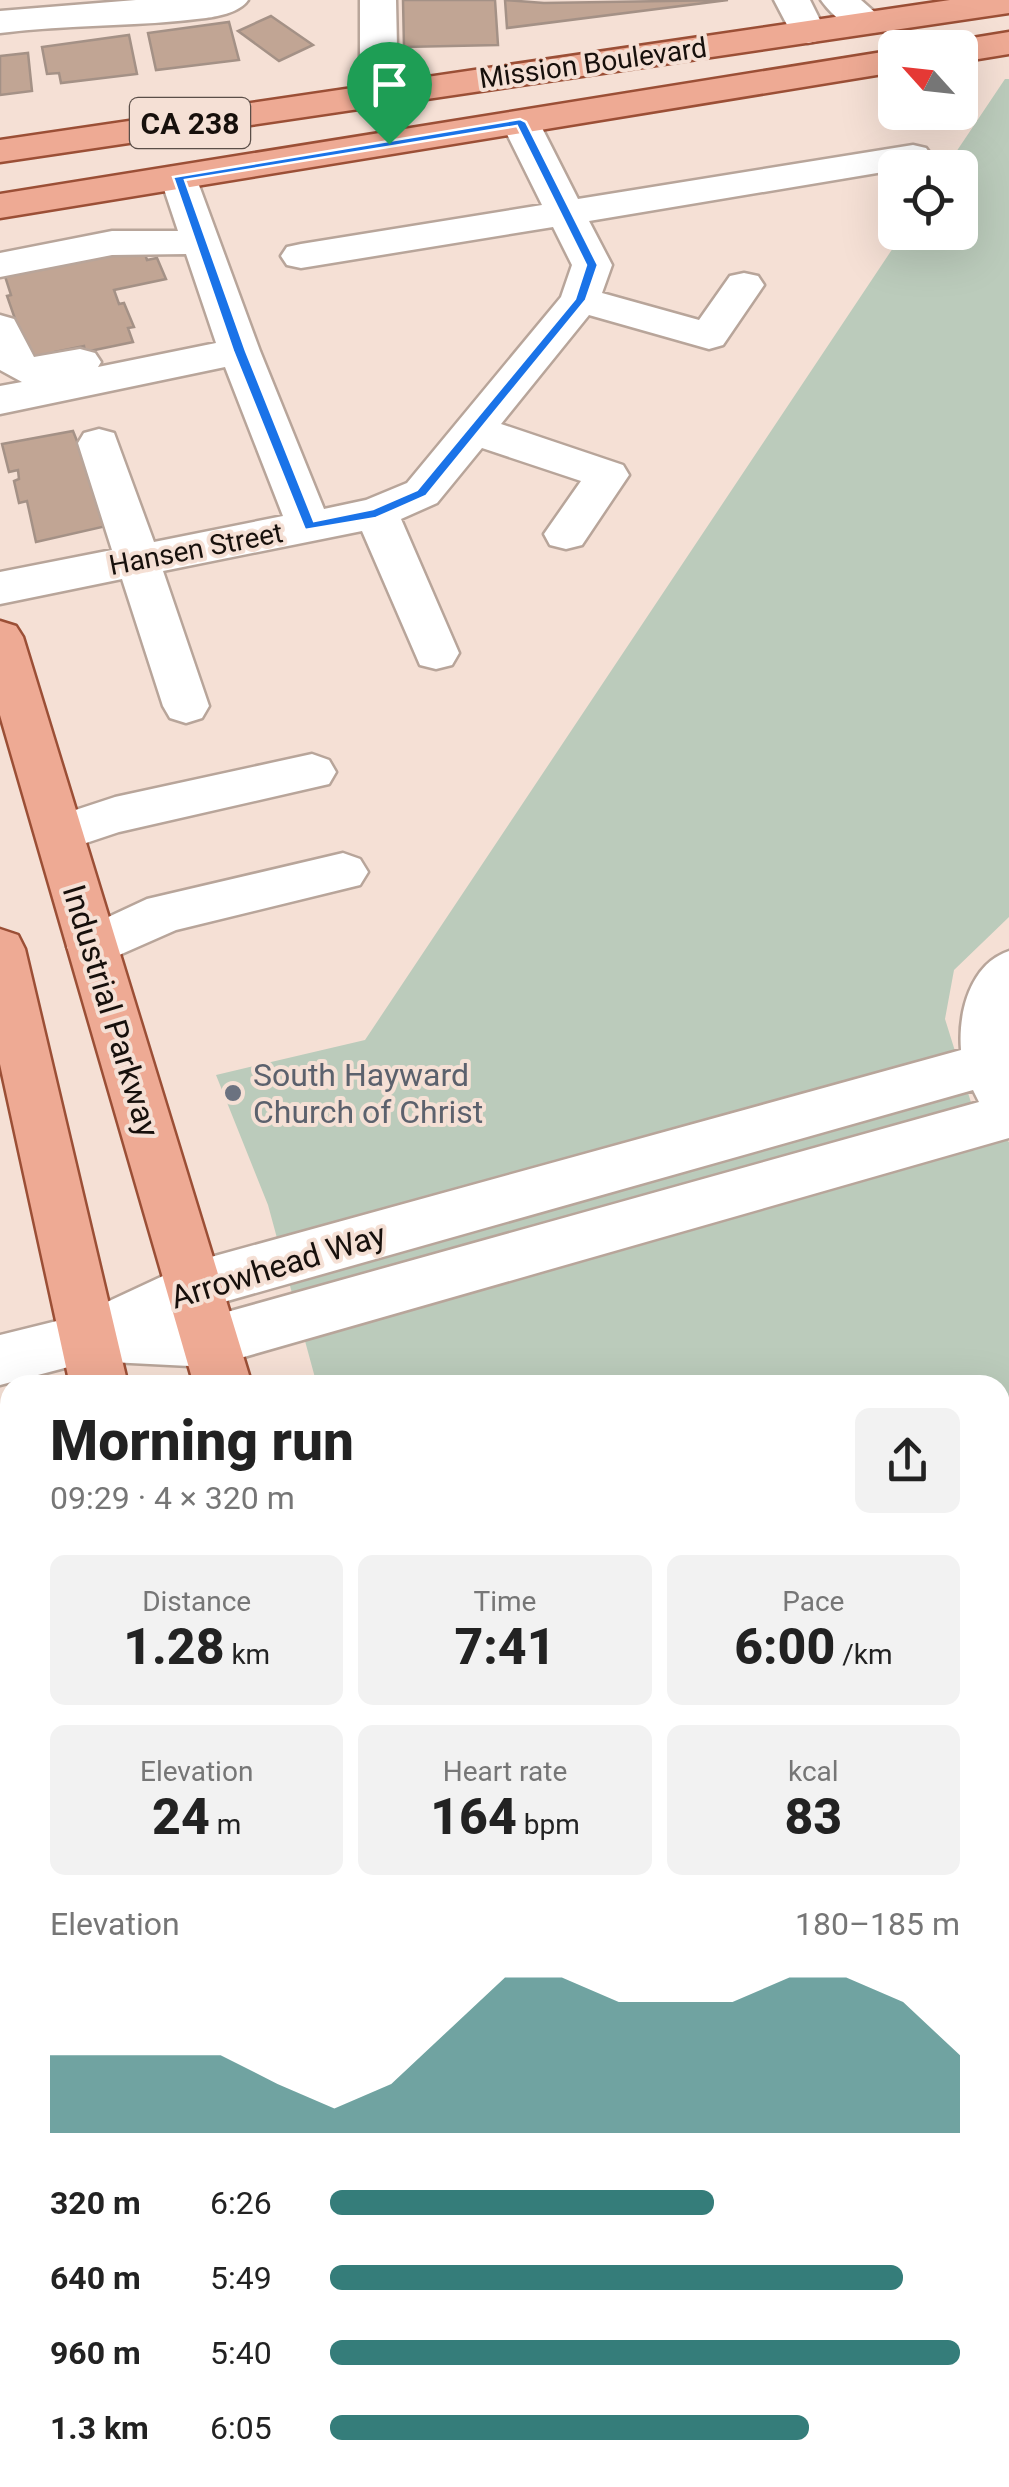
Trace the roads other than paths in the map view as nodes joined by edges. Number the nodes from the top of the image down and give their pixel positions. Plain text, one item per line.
1 (230, 0) edge
2 (378, 0) edge
3 (839, 0) edge
4 (987, 3) edge
5 (800, 16) edge
6 (0, 22) edge
7 (868, 23) junction
8 (1009, 43) edge
9 (978, 48) edge
10 (878, 65) edge
11 (379, 94) junction
12 (520, 122) junction
13 (0, 151) edge
14 (878, 162) edge
15 (179, 177) junction
16 (0, 206) edge
17 (566, 213) junction
18 (201, 238) junction
19 (300, 256) dead end
20 (0, 265) edge
21 (744, 285) dead end
22 (580, 300) junction
23 (0, 328) edge
24 (240, 351) junction
25 (146, 370) junction
26 (0, 400) edge
27 (474, 430) junction
28 (99, 443) dead end
29 (376, 513) junction
30 (309, 526) junction
31 (566, 534) dead end
32 (137, 560) junction
33 (0, 588) edge
34 (0, 637) edge
35 (436, 653) dead end
36 (186, 706) dead end
37 (312, 772) dead end
38 (59, 834) junction
39 (342, 872) dead end
40 (92, 947) junction
41 (0, 950) edge
42 (1009, 971) edge
43 (998, 1085) edge
44 (1009, 1116) edge
45 (193, 1286) junction
46 (0, 1360) edge
47 (93, 1361) edge
48 (216, 1364) edge

1 - 6 street
2 - 11 street
3 - 7 street
4 - 7 main road, Mission Boulevard / CA 238
5 - 7 main road, Mission Boulevard / CA 238
5 - 11 main road, Mission Boulevard / CA 238
8 - 9 main road
10 - 12 main road, Mission Boulevard / CA 238
11 - 13 main road, Mission Boulevard / CA 238
12 - 15 main road, Mission Boulevard / CA 238
12 - 17 street
14 - 17 street
15 - 16 main road, Mission Boulevard / CA 238
15 - 18 street
17 - 19 street
17 - 22 street
18 - 20 street
18 - 24 street
21 - 22 street
22 - 27 street, Hansen Street
23 - 25 street
24 - 25 street
24 - 30 street
25 - 26 street
27 - 29 street, Hansen Street
27 - 31 street
28 - 32 street
29 - 30 street, Hansen Street
29 - 35 street
30 - 32 street, Hansen Street
32 - 33 street, Hansen Street
32 - 36 street
34 - 38 main road, Industrial Parkway
37 - 38 street
38 - 40 main road, Industrial Parkway
39 - 40 street
40 - 45 main road, Industrial Parkway
41 - 47 main road
42 - 43 street
43 - 45 street, Arrowhead Way
44 - 48 street, Arrowhead Way
45 - 47 street, Arrowhead Way
45 - 48 main road, Industrial Parkway
46 - 47 street
47 - 48 street, Arrowhead Way

